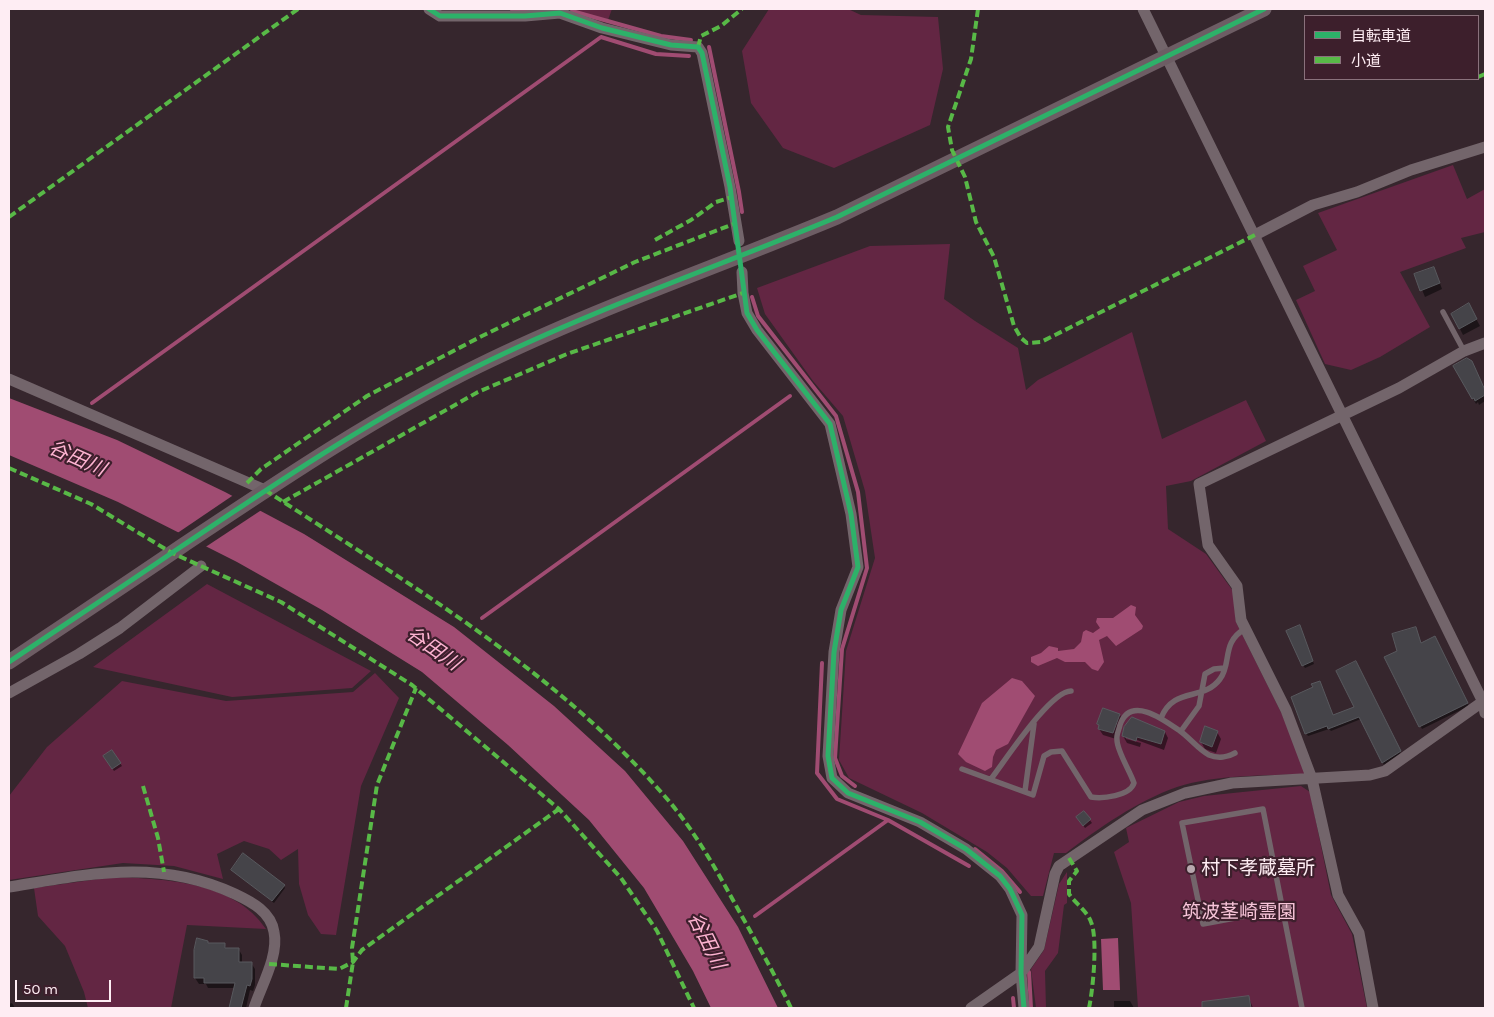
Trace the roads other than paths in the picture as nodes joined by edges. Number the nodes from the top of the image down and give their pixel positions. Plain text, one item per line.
1 (429, 9) edge
2 (1143, 9) edge
3 (1264, 9) edge
4 (1167, 56) junction
5 (1485, 147) edge
6 (1255, 235) junction
7 (738, 242) dead end
8 (742, 272) dead end
9 (1443, 312) dead end
10 (1485, 343) edge
11 (1464, 351) junction
12 (9, 379) edge
13 (1343, 416) junction
14 (260, 493) junction
15 (201, 566) dead end
16 (1245, 629) junction
17 (9, 662) edge
18 (1224, 668) junction
19 (1071, 691) dead end
20 (1201, 692) junction
21 (9, 693) edge
22 (1484, 705) edge
23 (1160, 718) junction
24 (1034, 722) junction
25 (1181, 731) junction
26 (1235, 753) dead end
27 (962, 769) dead end
28 (990, 779) junction
29 (1312, 780) junction
30 (1025, 791) junction
31 (9, 887) edge
32 (1283, 909) junction
33 (1021, 973) junction
34 (254, 1008) edge
35 (972, 1008) edge
36 (1024, 1008) edge
37 (1302, 1008) edge
38 (1372, 1008) edge

1 - 7 street
2 - 4 street
3 - 4 street
4 - 6 street
4 - 14 street
5 - 6 street
6 - 13 street
8 - 33 street
9 - 11 lane
10 - 11 street
11 - 13 street
12 - 14 street
13 - 16 street
13 - 22 street
14 - 17 street
15 - 21 street
16 - 18 lane
16 - 29 street
18 - 20 lane
18 - 20 lane
19 - 24 lane
20 - 23 lane
20 - 25 lane
22 - 29 street
23 - 25 lane
23 - 30 lane
24 - 28 lane
24 - 30 lane
25 - 26 lane
27 - 28 lane
28 - 30 lane
29 - 33 street
29 - 38 street
31 - 34 street
32 - 32 lane
32 - 37 lane
33 - 35 street
33 - 36 street

